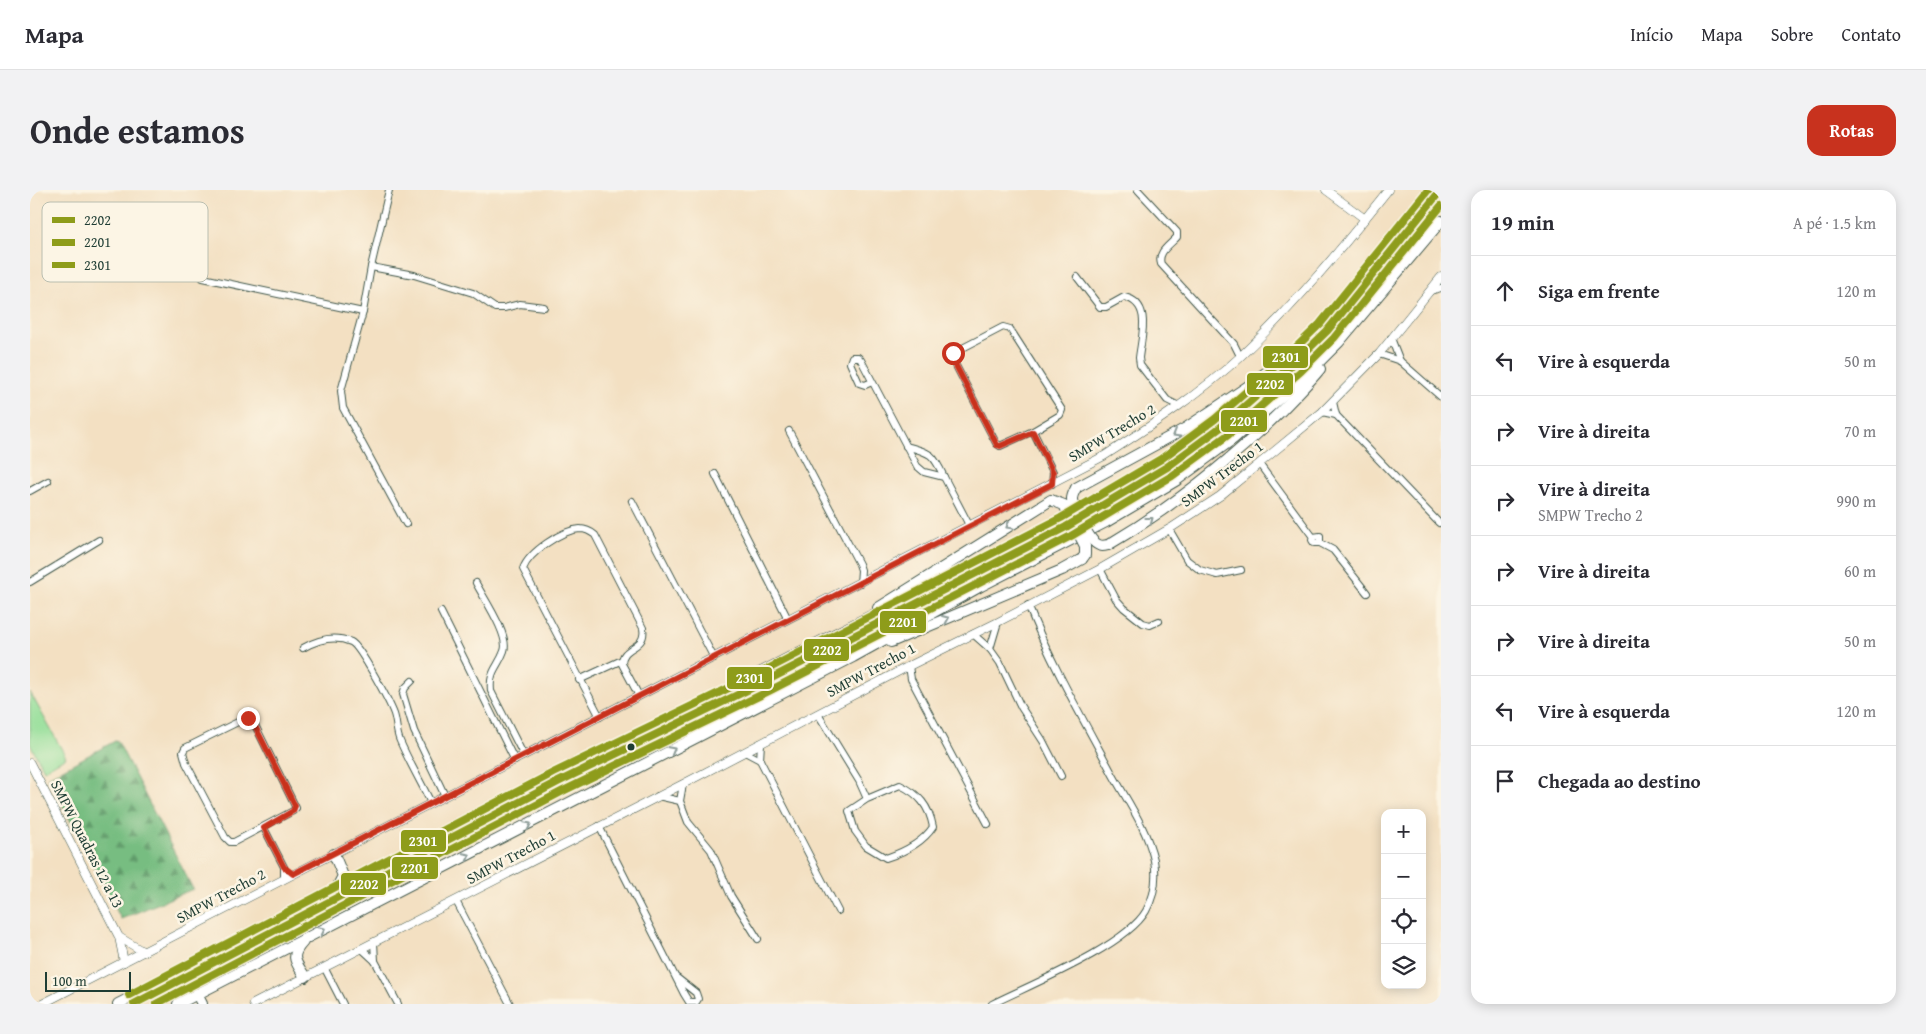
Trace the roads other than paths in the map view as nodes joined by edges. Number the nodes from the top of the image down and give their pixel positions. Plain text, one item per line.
1 (389, 190) edge
2 (1138, 190) edge
3 (1326, 190) edge
4 (1388, 190) edge
5 (1434, 190) edge
6 (1364, 219) junction
7 (1441, 221) edge
8 (371, 267) junction
9 (1441, 277) edge
10 (1077, 278) dead end
11 (208, 279) edge
12 (1441, 288) edge
13 (1430, 290) junction
14 (544, 307) dead end
15 (363, 312) junction
16 (1392, 338) junction
17 (1339, 342) junction
18 (1234, 344) junction
19 (1303, 348) junction
20 (1248, 349) junction
21 (1379, 354) junction
22 (1240, 356) junction
23 (1400, 361) junction
24 (872, 382) dead end
25 (1441, 397) edge
26 (1167, 400) junction
27 (1333, 402) junction
28 (1178, 406) junction
29 (1322, 412) junction
30 (1169, 414) junction
31 (1336, 416) junction
32 (789, 431) dead end
33 (1033, 432) junction
34 (906, 446) junction
35 (1260, 464) junction
36 (1053, 472) junction
37 (715, 474) dead end
38 (944, 477) junction
39 (1062, 478) junction
40 (48, 482) dead end
41 (1052, 484) junction
42 (30, 491) edge
43 (632, 502) dead end
44 (1439, 523) dead end
45 (406, 524) dead end
46 (970, 525) junction
47 (1169, 529) junction
48 (99, 540) dead end
49 (1100, 569) junction
50 (861, 570) junction
51 (1241, 570) dead end
52 (871, 577) junction
53 (30, 582) edge
54 (476, 583) dead end
55 (860, 583) junction
56 (1367, 593) dead end
57 (1028, 605) junction
58 (441, 612) dead end
59 (788, 619) junction
60 (1159, 621) dead end
61 (998, 622) junction
62 (839, 632) junction
63 (973, 634) junction
64 (303, 648) dead end
65 (990, 649) junction
66 (852, 657) junction
67 (714, 658) junction
68 (622, 660) junction
69 (908, 666) junction
70 (900, 670) junction
71 (911, 678) junction
72 (579, 680) junction
73 (412, 681) dead end
74 (640, 696) junction
75 (818, 714) junction
76 (600, 717) junction
77 (761, 744) junction
78 (745, 752) junction
79 (524, 756) junction
80 (760, 760) junction
81 (515, 761) junction
82 (30, 763) edge
83 (1061, 776) dead end
84 (683, 784) junction
85 (445, 796) junction
86 (658, 796) junction
87 (867, 799) junction
88 (680, 801) junction
89 (431, 803) junction
90 (988, 824) dead end
91 (599, 826) junction
92 (264, 828) junction
93 (336, 853) junction
94 (284, 867) junction
95 (293, 874) junction
96 (368, 877) junction
97 (284, 878) junction
98 (333, 895) junction
99 (456, 901) junction
100 (838, 911) dead end
101 (119, 937) junction
102 (305, 939) junction
103 (758, 939) dead end
104 (374, 942) junction
105 (362, 949) junction
106 (144, 952) junction
107 (269, 956) junction
108 (375, 961) junction
109 (124, 962) junction
110 (325, 969) junction
111 (303, 978) junction
112 (676, 978) dead end
113 (197, 994) junction
114 (42, 1004) edge
115 (118, 1004) edge
116 (178, 1004) edge
117 (202, 1004) edge
118 (253, 1004) edge
119 (343, 1004) edge
120 (398, 1004) edge
121 (510, 1004) edge
122 (992, 1004) edge

1 - 8 street
2 - 18 street
3 - 6 street
4 - 6 street, SMPW Trecho 2
5 - 19 highway
6 - 20 street, SMPW Trecho 2
7 - 17 highway
8 - 14 street
8 - 15 street
9 - 13 street, SMPW Trecho 1
10 - 26 street
11 - 15 street
12 - 13 street
13 - 16 street, SMPW Trecho 1
15 - 45 street
16 - 21 street, SMPW Trecho 1
16 - 23 street
19 -> 17 highway, bridge
17 - 66 highway
18 - 20 street
18 - 22 street
19 - 62 highway
20 - 22 street, SMPW Trecho 2
21 - 23 street
21 - 27 street, SMPW Trecho 1
22 - 28 street, SMPW Trecho 2
23 - 25 street
24 - 34 street
26 - 28 street
26 - 30 street
27 - 29 street, SMPW Trecho 1
27 - 31 street
28 - 30 street, SMPW Trecho 2
29 - 31 street
29 - 35 street, SMPW Trecho 1
30 - 39 street, SMPW Trecho 2
31 - 44 street
32 - 50 street
33 - 33 street
33 - 36 street
34 - 38 street
34 - 38 street
35 - 47 street, SMPW Trecho 1
35 - 56 street
36 - 39 street
36 - 41 street
37 - 59 street
38 - 46 street
39 - 41 street, SMPW Trecho 2
40 - 42 street
41 - 46 street, SMPW Trecho 2
43 - 67 street
46 - 52 street, SMPW Trecho 2
47 - 49 street, SMPW Trecho 1
47 - 51 street
48 - 53 street
49 - 57 street, SMPW Trecho 1
49 - 60 street
50 - 52 street
50 - 55 street
52 - 55 street, SMPW Trecho 2
54 - 79 street
55 - 59 street, SMPW Trecho 2
57 - 61 street, SMPW Trecho 1
57 - 122 street
58 - 81 street
59 - 67 street, SMPW Trecho 2
61 - 63 street, SMPW Trecho 1
61 - 65 street
66 -> 62 highway, bridge
62 - 96 highway
63 - 65 street
63 - 69 street, SMPW Trecho 1
64 - 89 street
65 - 83 street
102 -> 66 highway
67 - 74 street, SMPW Trecho 2
68 - 72 street
68 - 72 street
68 - 74 street
69 - 70 street, SMPW Trecho 1
69 - 71 street
70 - 71 street
70 - 75 street, SMPW Trecho 1
71 - 90 street
72 - 76 street
73 - 85 street
74 - 76 street, SMPW Trecho 2
75 - 77 street, SMPW Trecho 1
75 - 87 street
76 - 79 street, SMPW Trecho 2
77 - 78 street, SMPW Trecho 1
77 - 80 street
78 - 80 street
78 - 84 street, SMPW Trecho 1
79 - 81 street, SMPW Trecho 2
80 - 100 street
81 - 85 street, SMPW Trecho 2
82 - 101 street, SMPW Quadras 12 a 13
84 - 86 street, SMPW Trecho 1
84 - 88 street
85 - 89 street, SMPW Trecho 2
86 - 88 street
86 - 91 street, SMPW Trecho 1
87 - 87 street
88 - 103 street
89 - 93 street, SMPW Trecho 2
91 - 99 street, SMPW Trecho 1
91 - 112 street
92 - 92 street
92 - 94 street
93 - 95 street, SMPW Trecho 2
93 - 96 highway
93 - 98 highway
94 - 95 street
94 - 97 street
95 - 97 street, SMPW Trecho 2
96 - 98 highway
97 - 106 street, SMPW Trecho 2
98 - 115 highway
99 - 104 street, SMPW Trecho 1
99 - 121 street
101 - 106 street
101 - 109 street, SMPW Quadras 12 a 13
102 - 107 highway
102 - 111 highway
104 - 105 street, SMPW Trecho 1
104 - 108 street
105 - 108 street
105 - 110 street, SMPW Trecho 1
106 - 109 street, SMPW Trecho 2
107 - 111 highway
107 - 113 highway
108 - 120 street
109 - 114 street, SMPW Trecho 2
110 - 111 street, SMPW Trecho 1
110 - 119 street
111 - 118 street, SMPW Trecho 1
113 - 116 highway
113 - 117 highway

